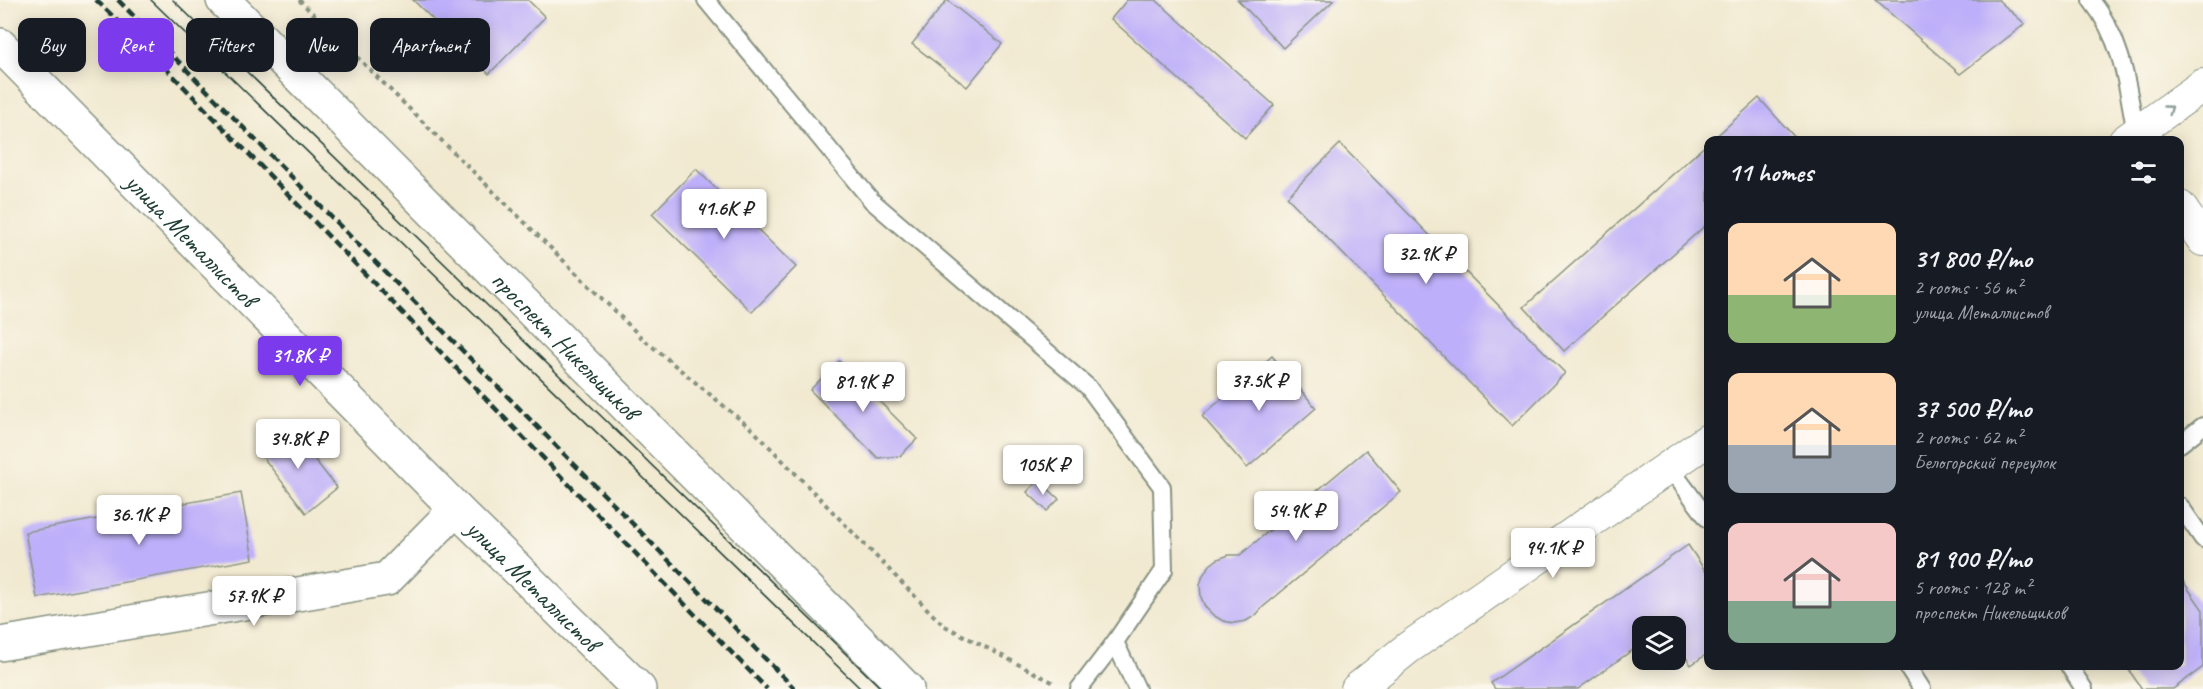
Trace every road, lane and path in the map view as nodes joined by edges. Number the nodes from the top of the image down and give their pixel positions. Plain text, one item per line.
1 (223, 0) edge
2 (298, 0) edge
3 (706, 0) edge
4 (2091, 0) edge
5 (0, 45) edge
6 (2203, 85) edge
7 (2134, 136) edge
8 (2137, 136) edge
9 (2184, 213) edge
10 (2203, 240) edge
11 (2203, 426) edge
12 (2184, 441) edge
13 (1704, 443) edge
14 (1670, 468) junction
15 (456, 509) junction
16 (2184, 513) edge
17 (1704, 514) edge
18 (2203, 539) edge
19 (1115, 642) junction
20 (0, 644) edge
21 (1910, 670) edge
22 (2072, 670) edge
23 (1364, 686) edge
24 (639, 689) edge
25 (907, 689) edge
26 (1065, 689) edge
27 (1079, 689) edge
28 (1137, 689) edge
29 (1922, 689) edge
30 (2084, 689) edge

1 - 25 main road, проспект Никельщиков
2 - 26 path
3 - 19 lane
4 - 7 lane
5 - 15 main road, улица Металлистов
8 -> 6 street
9 - 10 street
11 - 12 lane
13 - 14 street
14 - 17 lane
14 - 23 street
15 - 20 main road
15 - 24 main road, улица Металлистов
16 - 18 lane
19 - 27 lane
19 - 28 lane
21 - 29 lane
22 - 30 lane

